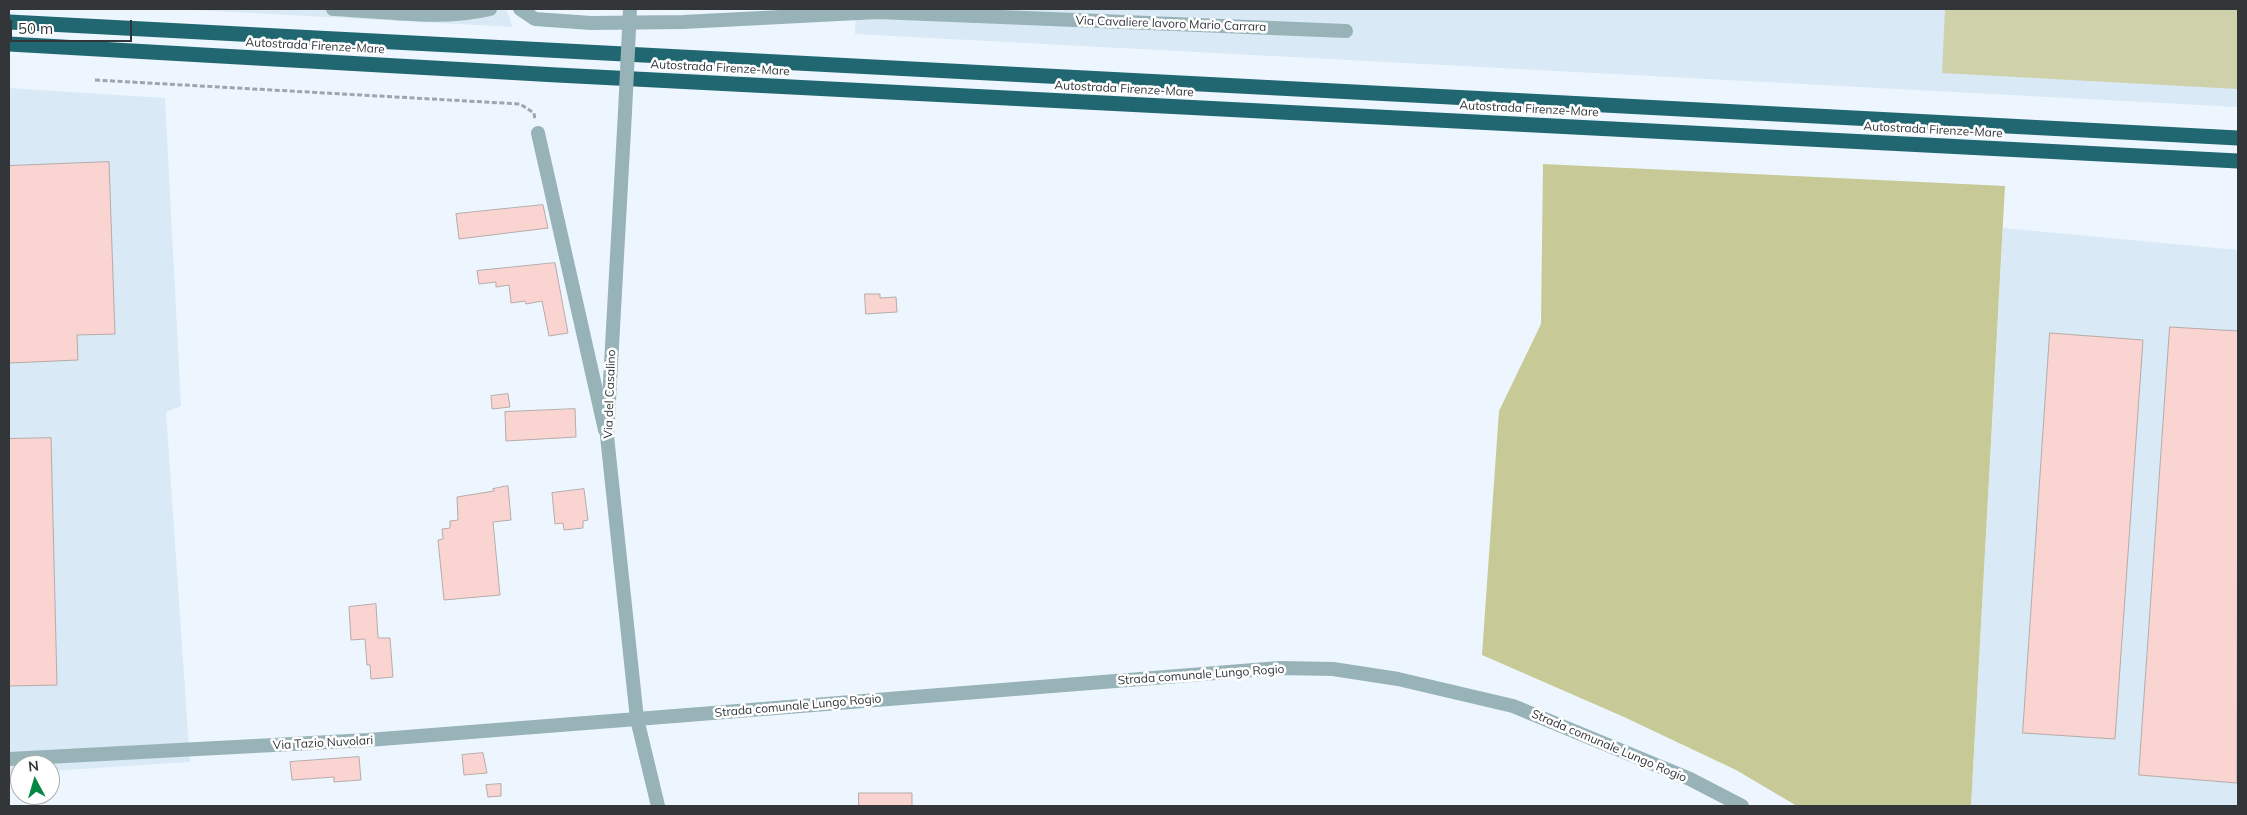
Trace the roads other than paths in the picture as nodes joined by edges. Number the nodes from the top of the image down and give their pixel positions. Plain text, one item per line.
1 (333, 9) edge
2 (490, 9) edge
3 (520, 9) edge
4 (630, 9) edge
5 (9, 22) edge
6 (1346, 31) dead end
7 (9, 44) edge
8 (538, 133) road end
9 (2238, 138) edge
10 (2238, 161) edge
11 (607, 436) junction
12 (637, 719) junction
13 (9, 759) edge
14 (658, 806) edge
15 (1742, 806) edge

1 - 2 street
3 - 6 street, Via Cavaliere lavoro Mario Carrara
4 - 11 street, Via del Casalino, bridge
5 - 9 highway, Autostrada Firenze-Mare
7 - 10 highway, Autostrada Firenze-Mare
8 - 11 street
11 - 12 street, Via del Casalino
12 - 13 street, Via Tazio Nuvolari
12 - 14 street, Via del Casalino
12 - 15 street, Strada comunale Lungo Rogio

